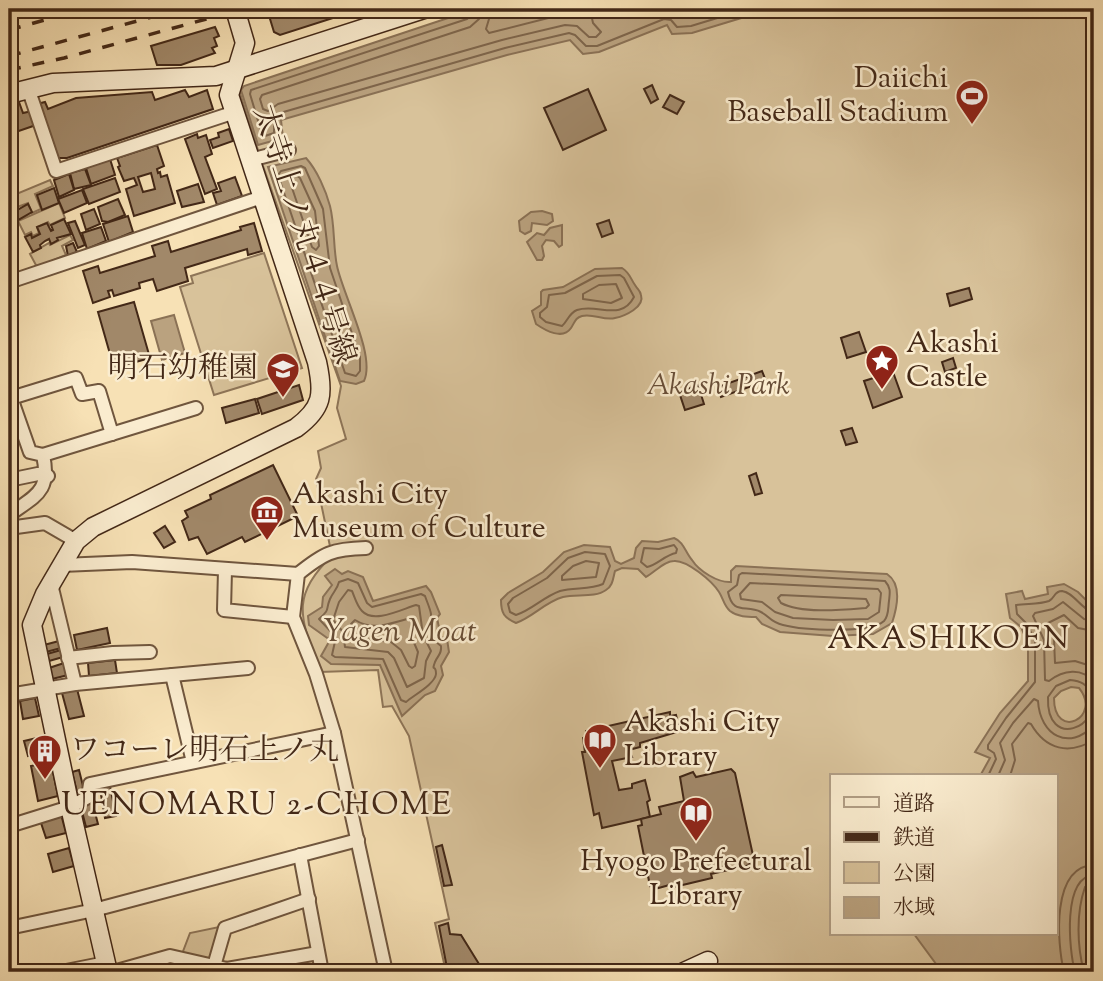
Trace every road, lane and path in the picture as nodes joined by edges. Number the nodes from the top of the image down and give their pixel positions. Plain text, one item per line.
1 (235, 9) edge
2 (424, 9) edge
3 (238, 67) junction
4 (28, 88) junction
5 (9, 94) edge
6 (234, 112) junction
7 (289, 150) dead end
8 (255, 158) junction
9 (262, 197) junction
10 (9, 282) edge
11 (10, 395) edge
12 (196, 408) dead end
13 (13, 416) edge
14 (112, 434) junction
15 (43, 456) junction
16 (48, 476) junction
17 (9, 480) edge
18 (9, 515) edge
19 (9, 528) edge
20 (76, 541) junction
21 (366, 548) dead end
22 (62, 565) junction
23 (225, 570) junction
24 (298, 574) junction
25 (51, 584) junction
26 (293, 617) junction
27 (150, 652) dead end
28 (68, 658) junction
29 (248, 668) dead end
30 (172, 675) junction
31 (75, 684) junction
32 (45, 688) junction
33 (9, 695) edge
34 (334, 733) junction
35 (192, 762) junction
36 (70, 807) junction
37 (9, 826) edge
38 (358, 840) junction
39 (300, 855) junction
40 (309, 899) junction
41 (94, 910) junction
42 (9, 928) edge
43 (318, 953) junction
44 (708, 961) dead end
45 (214, 966) junction
46 (109, 969) edge
47 (61, 972) edge
48 (322, 972) edge
49 (386, 972) edge
50 (684, 972) edge

1 - 3 street, 太寺上ノ丸４４号線
2 - 3 street
3 - 4 street
3 - 6 street, 太寺上ノ丸４４号線
4 - 5 street
4 - 6 street
6 - 8 street, 太寺上ノ丸４４号線
7 - 8 street
8 - 9 street, 太寺上ノ丸４４号線
9 - 10 street
9 - 20 street, 太寺上ノ丸４４号線
11 - 13 street
11 - 14 street
12 - 14 street
13 - 15 street
14 - 15 street
15 - 16 street
16 - 17 street
16 - 18 street
19 - 20 street
20 - 22 street, 太寺上ノ丸４４号線
21 - 24 street
22 - 23 street
22 - 25 street, 太寺上ノ丸４４号線
23 - 24 street
23 - 26 street
24 - 26 street
25 - 28 street
25 - 32 street, 太寺上ノ丸４４号線
26 - 34 street
27 - 28 street
28 - 31 street
29 - 30 street
30 - 31 street
30 - 35 street
31 - 32 street
32 - 33 street
32 - 36 street, 太寺上ノ丸４４号線
34 - 35 street
34 - 38 street
35 - 36 street
36 - 37 street
36 - 41 street, 太寺上ノ丸４４号線
38 - 39 street
38 - 49 street
39 - 40 street
39 - 41 street
40 - 43 street
40 - 45 street
41 - 42 street
41 - 46 street, 太寺上ノ丸４４号線
43 - 45 street
43 - 48 street
44 - 50 street
45 - 46 street
46 - 47 street

